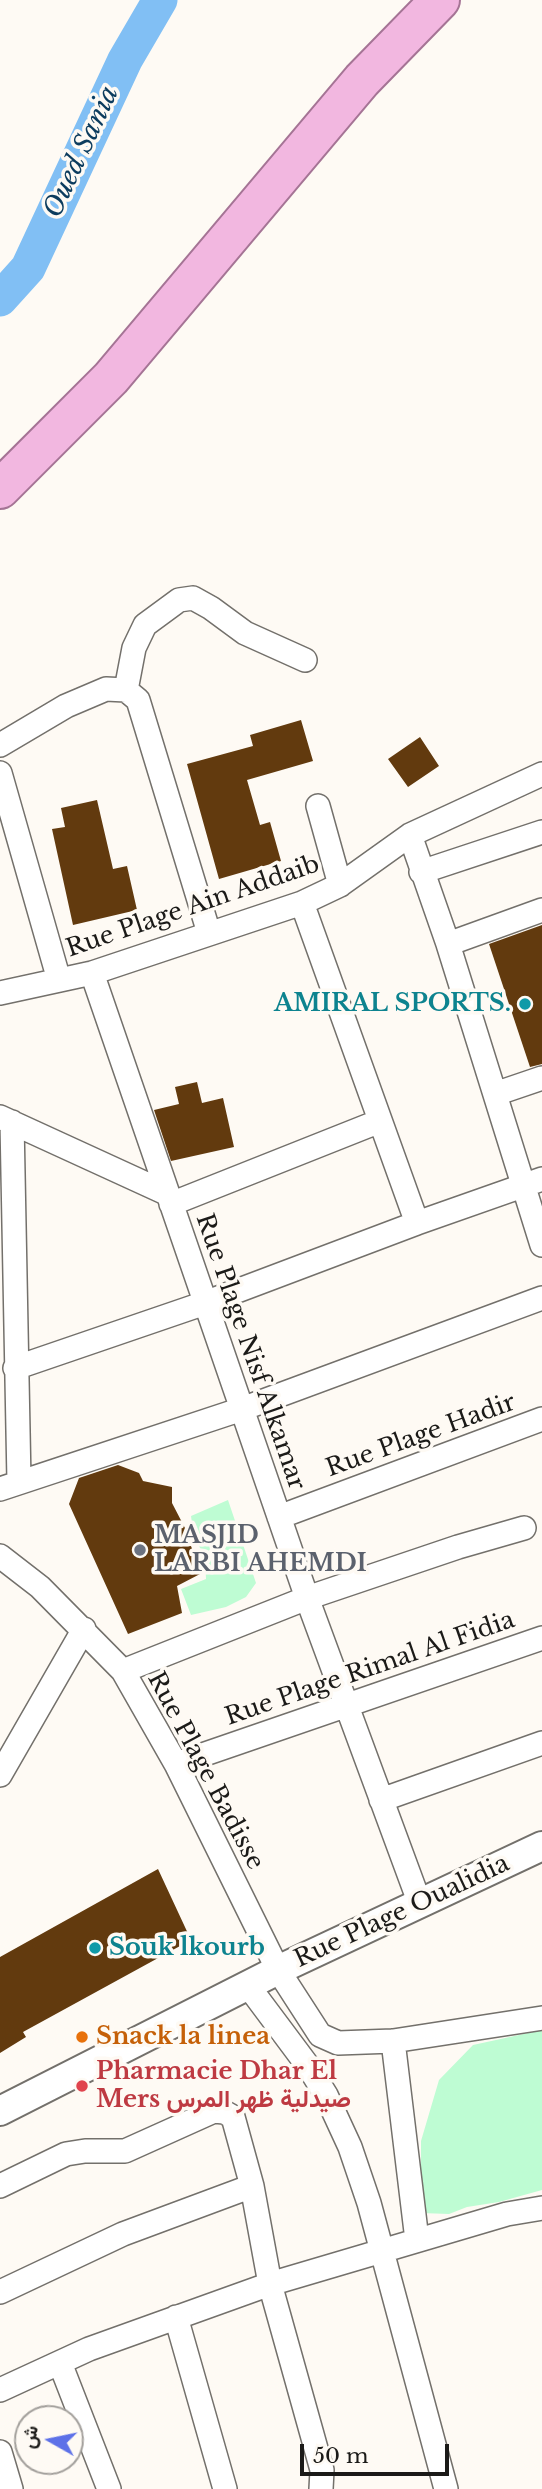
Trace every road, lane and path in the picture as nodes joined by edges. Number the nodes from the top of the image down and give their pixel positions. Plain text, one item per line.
1 (415, 0) edge
2 (440, 0) edge
3 (0, 457) edge
4 (0, 489) edge
5 (305, 660) dead end
6 (132, 695) junction
7 (0, 745) edge
8 (0, 773) edge
9 (542, 774) edge
10 (318, 806) dead end
11 (542, 832) edge
12 (410, 835) junction
13 (421, 872) junction
14 (340, 885) junction
15 (302, 903) junction
16 (542, 910) edge
17 (209, 933) junction
18 (448, 944) junction
19 (92, 973) junction
20 (59, 980) junction
21 (0, 993) edge
22 (542, 1078) edge
23 (495, 1094) junction
24 (6, 1119) edge
25 (380, 1121) junction
26 (532, 1182) edge
27 (169, 1199) junction
28 (417, 1223) junction
29 (542, 1245) edge
30 (542, 1298) edge
31 (8, 1302) edge
32 (205, 1303) junction
33 (15, 1368) junction
34 (242, 1409) junction
35 (542, 1419) edge
36 (9, 1486) edge
37 (279, 1517) junction
38 (524, 1528) dead end
39 (0, 1556) edge
40 (307, 1598) junction
41 (84, 1629) junction
42 (542, 1639) edge
43 (123, 1671) junction
44 (344, 1705) junction
45 (542, 1743) edge
46 (176, 1764) junction
47 (0, 1775) edge
48 (381, 1800) junction
49 (542, 1846) edge
50 (420, 1904) junction
51 (278, 1970) junction
52 (248, 1987) junction
53 (542, 2018) edge
54 (393, 2041) junction
55 (0, 2111) edge
56 (0, 2186) edge
57 (252, 2186) junction
58 (542, 2208) edge
59 (417, 2240) junction
60 (382, 2250) junction
61 (270, 2284) junction
62 (0, 2292) edge
63 (176, 2317) junction
64 (60, 2363) junction
65 (0, 2390) edge
66 (0, 2452) edge
67 (11, 2489) edge
68 (109, 2489) edge
69 (225, 2489) edge
70 (321, 2489) edge
71 (446, 2489) edge

1 - 3 highway
2 - 4 highway
5 - 6 street
6 - 7 street
6 - 17 street
8 - 20 street
9 - 12 street, Rue Plage Ain Addaib
10 - 14 street
11 - 13 street
12 - 13 street
12 - 14 street, Rue Plage Ain Addaib
13 - 18 street
14 - 15 street, Rue Plage Ain Addaib
15 - 17 street, Rue Plage Ain Addaib
15 - 25 street
16 - 18 street
17 - 19 street, Rue Plage Ain Addaib
18 - 23 street
19 - 20 street, Rue Plage Ain Addaib
19 - 27 street, Rue Plage Nisf Alkamar
20 - 21 street, Rue Plage Ain Addaib
22 - 23 street
23 - 26 street
24 - 27 street
24 - 31 street
25 - 27 street
25 - 28 street
26 - 28 street
26 - 29 street
27 - 32 street, Rue Plage Nisf Alkamar
28 - 32 street
30 - 34 street
31 - 33 street
32 - 33 street
32 - 34 street, Rue Plage Nisf Alkamar
33 - 36 street
34 - 36 street
34 - 37 street, Rue Plage Nisf Alkamar
35 - 37 street, Rue Plage Hadir
37 - 40 street, Rue Plage Nisf Alkamar
38 - 40 street
39 - 41 street, Rue Plage Badisse
40 - 43 street
40 - 44 street, Rue Plage Nisf Alkamar
41 - 43 street, Rue Plage Badisse
41 - 47 street
42 - 44 street, Rue Plage Rimal Al Fidia
43 - 46 street, Rue Plage Badisse
44 - 46 street, Rue Plage Rimal Al Fidia
44 - 48 street, Rue Plage Nisf Alkamar
45 - 48 street
46 - 51 street, Rue Plage Badisse
48 - 50 street, Rue Plage Nisf Alkamar
49 - 50 street, Rue Plage Oualidia
50 - 51 street, Rue Plage Oualidia
51 - 52 street, Rue Plage Oualidia
51 - 54 street, Rue Plage Badisse
52 - 55 street, Rue Plage Oualidia
52 - 60 street
53 - 54 street, Rue Plage Badisse
54 - 59 street
56 - 57 street
57 - 61 street
57 - 62 street
58 - 59 street
59 - 60 street
60 - 61 street
60 - 71 street
61 - 63 street
61 - 70 street
63 - 64 street
63 - 69 street
64 - 65 street
64 - 68 street
66 - 67 street

